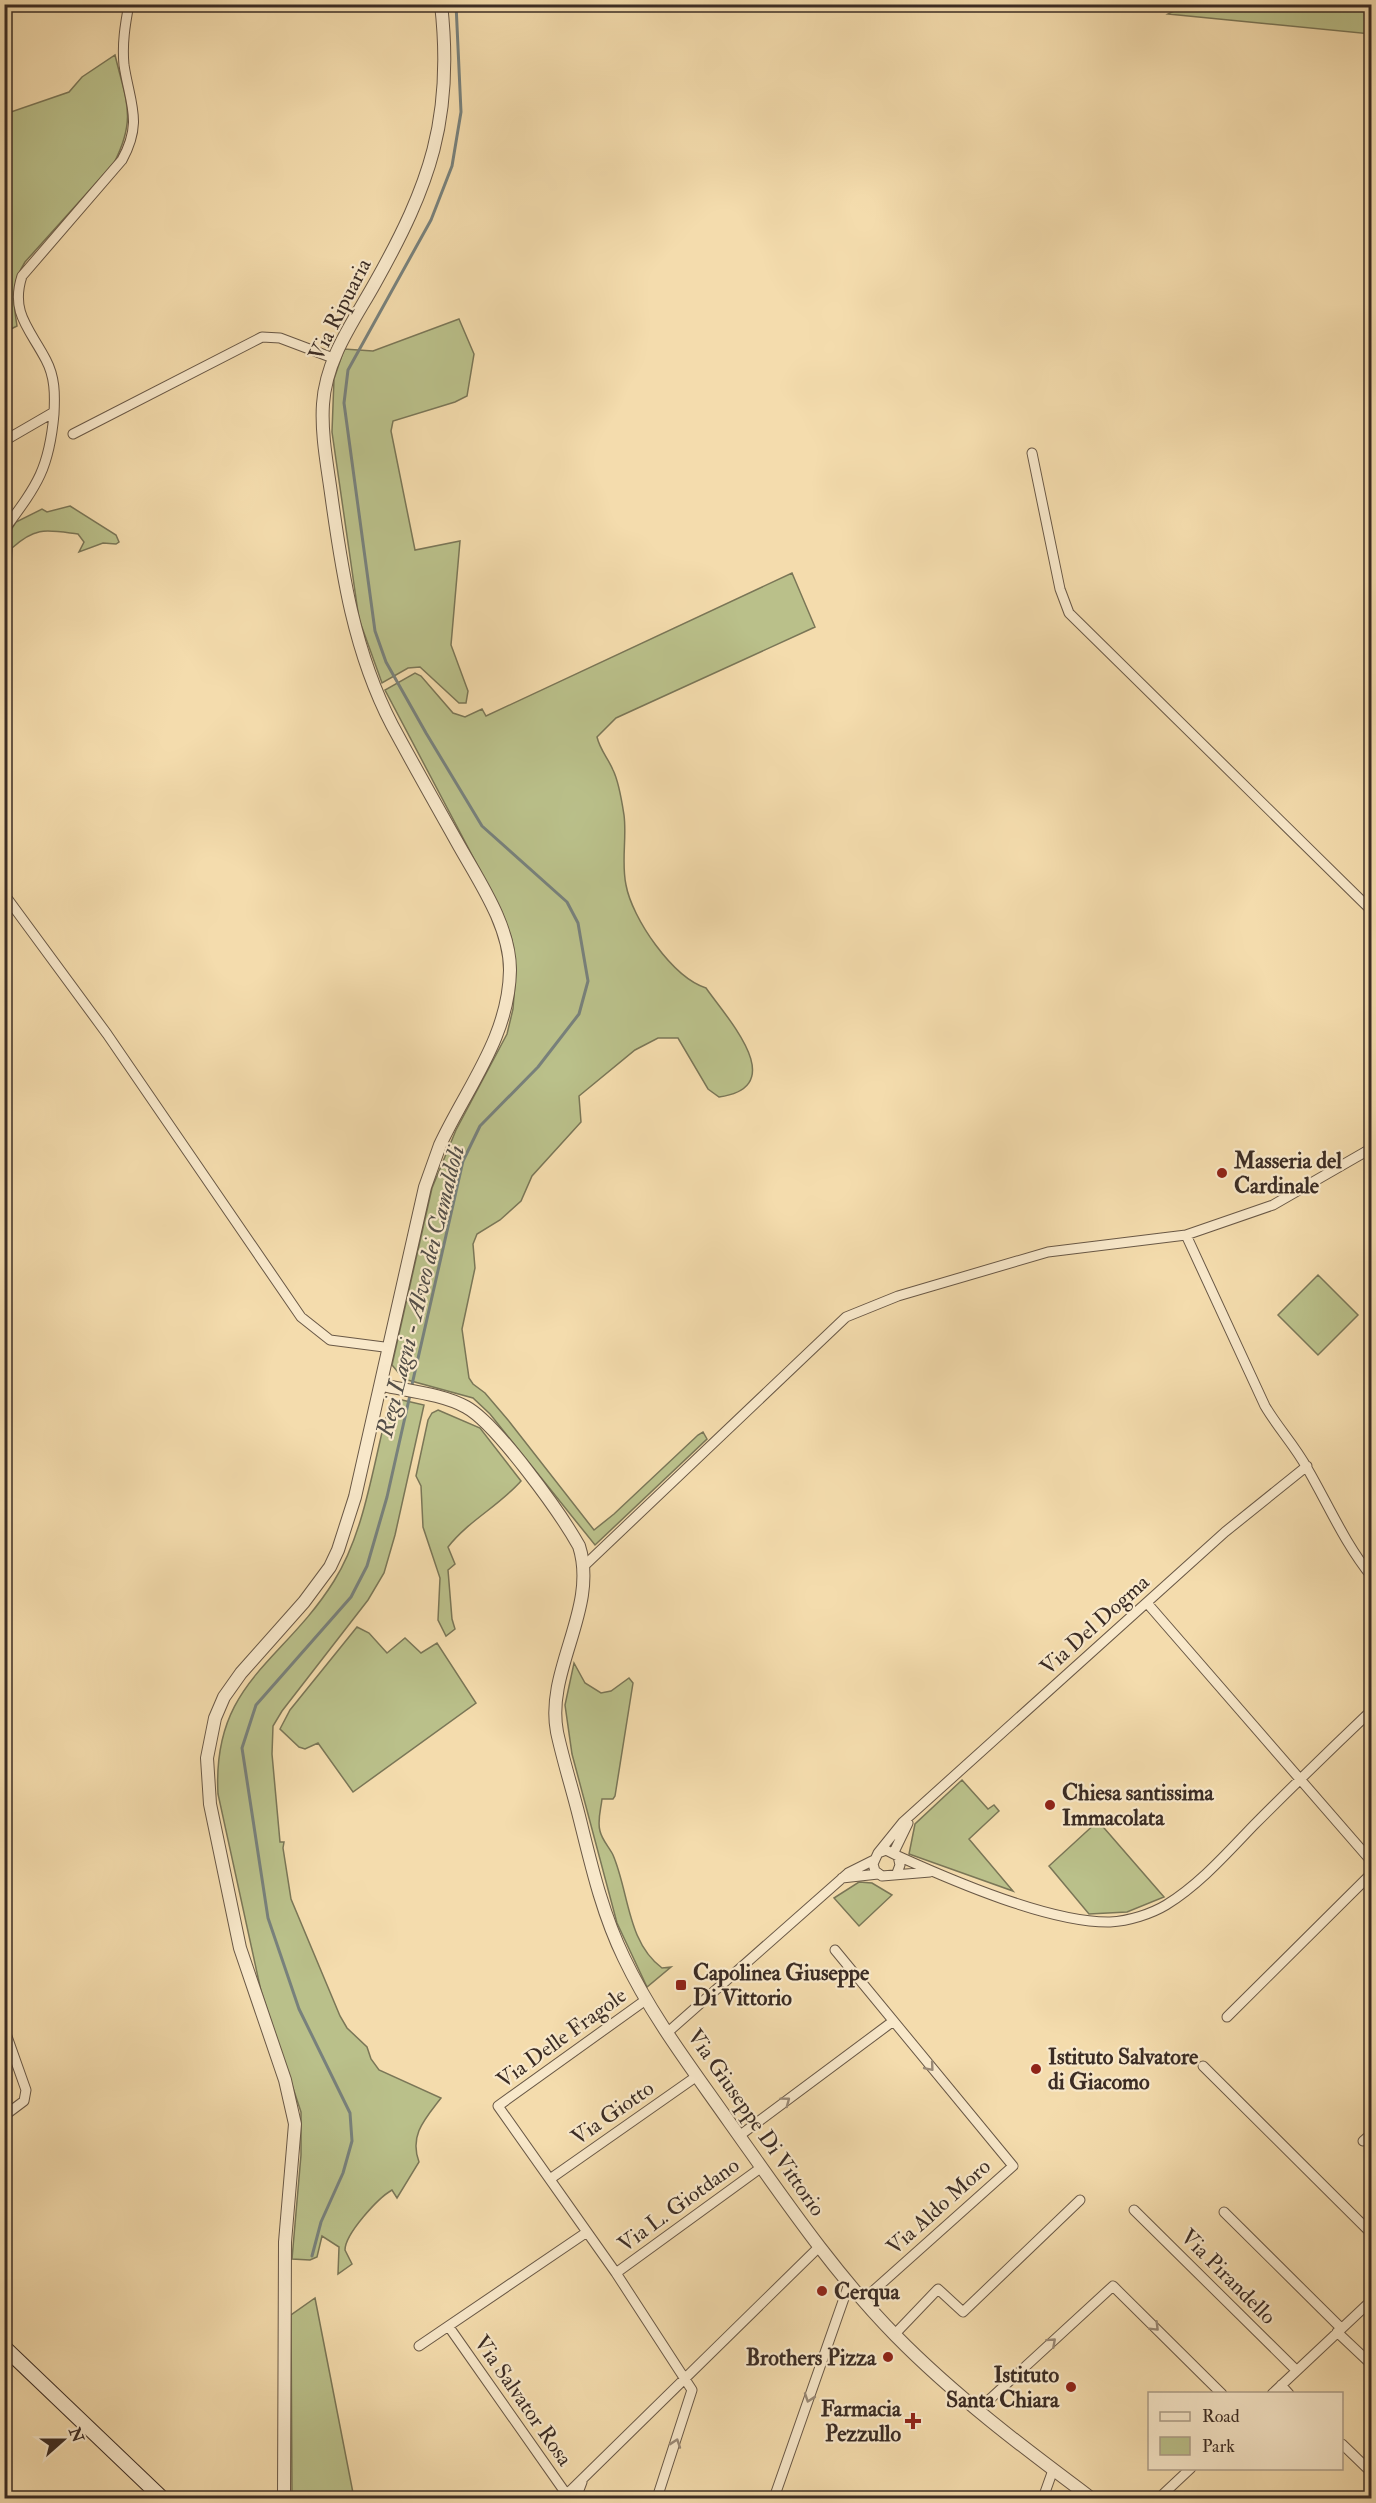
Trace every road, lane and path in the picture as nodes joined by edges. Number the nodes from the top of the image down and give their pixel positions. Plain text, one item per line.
1 (129, 4) edge
2 (441, 4) edge
3 (333, 358) junction
4 (54, 412) junction
5 (73, 434) dead end
6 (4, 441) edge
7 (1032, 453) dead end
8 (4, 530) edge
9 (4, 894) edge
10 (1371, 911) edge
11 (1371, 1148) edge
12 (1186, 1235) junction
13 (387, 1348) junction
14 (382, 1385) junction
15 (1307, 1466) junction
16 (584, 1566) junction
17 (1371, 1577) edge
18 (1147, 1602) junction
19 (1371, 1710) edge
20 (1301, 1778) junction
21 (913, 1816) junction
22 (896, 1854) junction
23 (876, 1857) junction
24 (1371, 1862) edge
25 (932, 1872) junction
26 (897, 1873) junction
27 (1371, 1873) edge
28 (878, 1874) junction
29 (842, 1878) junction
30 (835, 1950) dead end
31 (647, 1999) junction
32 (1227, 2017) dead end
33 (892, 2022) junction
34 (4, 2028) edge
35 (668, 2032) junction
36 (1203, 2066) dead end
37 (698, 2076) junction
38 (4, 2116) edge
39 (1371, 2133) edge
40 (739, 2136) junction
41 (1363, 2141) dead end
42 (762, 2166) junction
43 (550, 2179) junction
44 (1080, 2200) dead end
45 (1134, 2210) dead end
46 (1224, 2212) dead end
47 (587, 2232) junction
48 (1371, 2234) edge
49 (819, 2247) junction
50 (616, 2273) junction
51 (849, 2284) junction
52 (863, 2300) junction
53 (1371, 2300) edge
54 (449, 2327) junction
55 (1339, 2330) junction
56 (894, 2335) junction
57 (419, 2346) dead end
58 (4, 2347) edge
59 (1371, 2365) edge
60 (1296, 2370) junction
61 (686, 2376) junction
62 (1281, 2385) junction
63 (1220, 2392) edge
64 (1274, 2392) edge
65 (1287, 2392) edge
66 (978, 2410) junction
67 (1343, 2446) edge
68 (1053, 2470) junction
69 (1190, 2470) edge
70 (1371, 2473) edge
71 (569, 2497) edge
72 (162, 2499) edge
73 (284, 2499) edge
74 (657, 2499) edge
75 (774, 2499) edge
76 (1043, 2499) edge
77 (1091, 2499) edge
78 (1159, 2499) edge

1 - 4 street
2 - 3 street, Via Ripuaria
3 - 5 street
3 - 13 street, Via Ripuaria
4 - 6 street
4 - 8 street
7 - 10 street
9 - 13 street
11 - 12 street
12 - 15 street
12 - 16 street
13 - 14 street, Via Ripuaria
14 - 16 street, Via Giuseppe Di Vittorio
14 - 73 street, Via Ripuaria
15 - 17 street
15 - 18 street, Via Del Dogma
16 - 31 street, Via Giuseppe Di Vittorio
18 - 20 street
18 - 21 street, Via Del Dogma
19 - 20 street
20 - 24 street
20 - 25 street
21 - 22 street
21 - 23 street, Via Del Dogma
22 - 23 street
22 - 25 street
22 - 26 street
23 - 28 street
23 - 29 street
25 - 26 street
26 - 28 street
27 - 32 street
28 - 29 street
29 - 35 street
30 - 33 street
31 - 35 street, Via Giuseppe Di Vittorio
31 - 43 street, Via Delle Fragole
40 -> 33 street
33 -> 52 street, Via Aldo Moro
34 - 38 street
35 - 37 street, Via Giuseppe Di Vittorio
36 - 48 street
37 - 40 street, Via Giuseppe Di Vittorio
37 - 43 street, Via Giotto
39 - 41 street
40 - 42 street, Via Giuseppe Di Vittorio
42 - 49 street, Via Giuseppe Di Vittorio
42 - 50 street, Via L. Giotdano
43 - 47 street
44 - 56 street
45 - 60 street, Via Pirandello
46 - 55 street
47 - 50 street
47 - 54 street, Via Salvator Rosa
49 - 51 street, Via Giuseppe Di Vittorio
49 - 61 street, Via Salvator Rosa
50 - 61 street
51 - 52 street, Via Giuseppe Di Vittorio
51 -> 75 street
52 - 56 street, Via Giuseppe Di Vittorio
53 - 55 street
54 - 57 street, Via Salvator Rosa
54 - 71 street, Via Salvator Rosa
55 - 59 street
55 - 60 street
56 - 66 street, Via Giuseppe Di Vittorio
58 - 72 main road
60 - 62 street
61 - 71 street, Via Salvator Rosa
74 -> 61 street
62 - 64 street
62 - 65 street
66 -> 63 street
66 - 68 street, Via Giuseppe Di Vittorio
67 - 70 street
68 - 76 street
68 - 77 street, Via Giuseppe Di Vittorio
69 - 78 street

